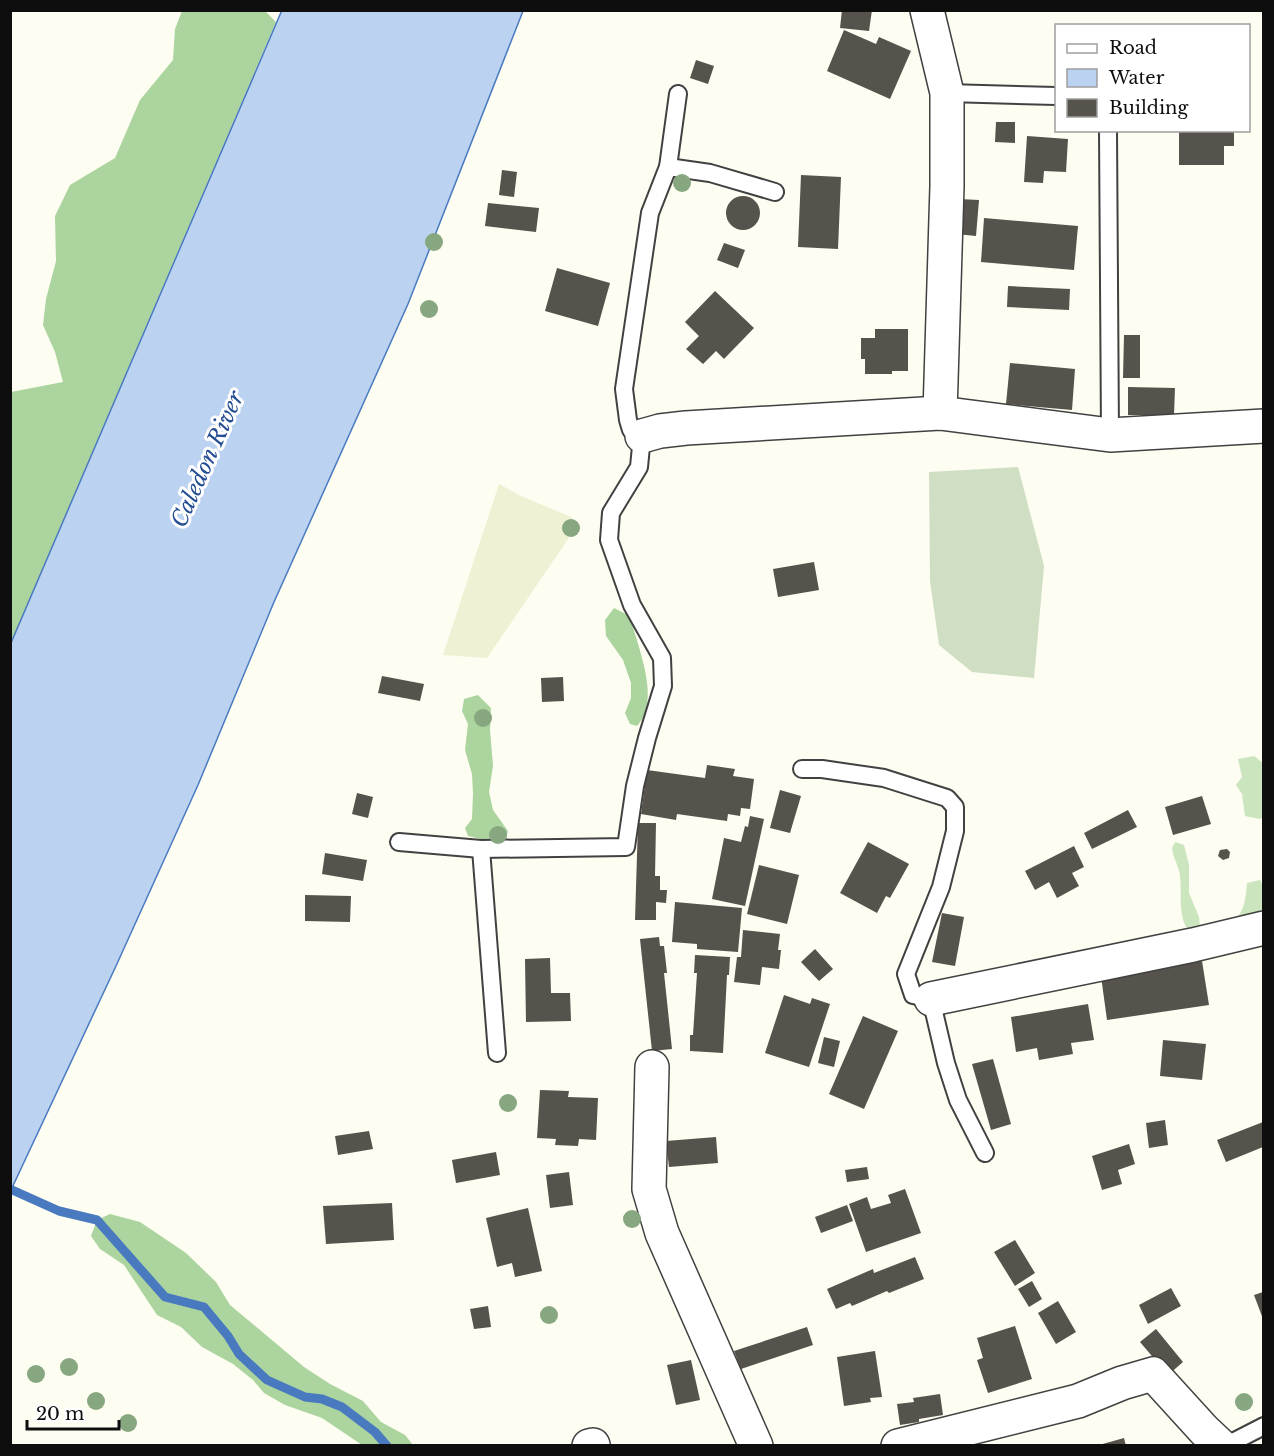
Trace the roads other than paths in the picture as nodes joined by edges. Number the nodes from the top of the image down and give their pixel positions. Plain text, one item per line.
1 (927, 10) edge
2 (947, 93) junction
3 (678, 94) dead end
4 (1055, 96) edge
5 (1108, 132) edge
6 (668, 167) junction
7 (775, 192) dead end
8 (940, 413) junction
9 (1263, 426) edge
10 (1110, 435) junction
11 (642, 436) junction
12 (802, 769) dead end
13 (399, 842) dead end
14 (481, 849) junction
15 (1263, 928) edge
16 (931, 999) junction
17 (497, 1053) dead end
18 (651, 1067) dead end
19 (985, 1153) dead end
20 (1263, 1426) edge
21 (756, 1446) edge
22 (898, 1446) edge
23 (1223, 1446) edge

1 - 2 street
2 - 4 lane
2 - 8 street
3 - 6 lane
5 - 10 lane
6 - 7 lane
6 - 11 lane
8 - 10 street
8 - 11 street
9 - 10 street
11 - 14 lane
12 - 16 lane
13 - 14 lane
14 - 17 lane
15 - 16 street
16 - 19 lane
18 - 21 street
20 - 23 lane
22 - 23 street

